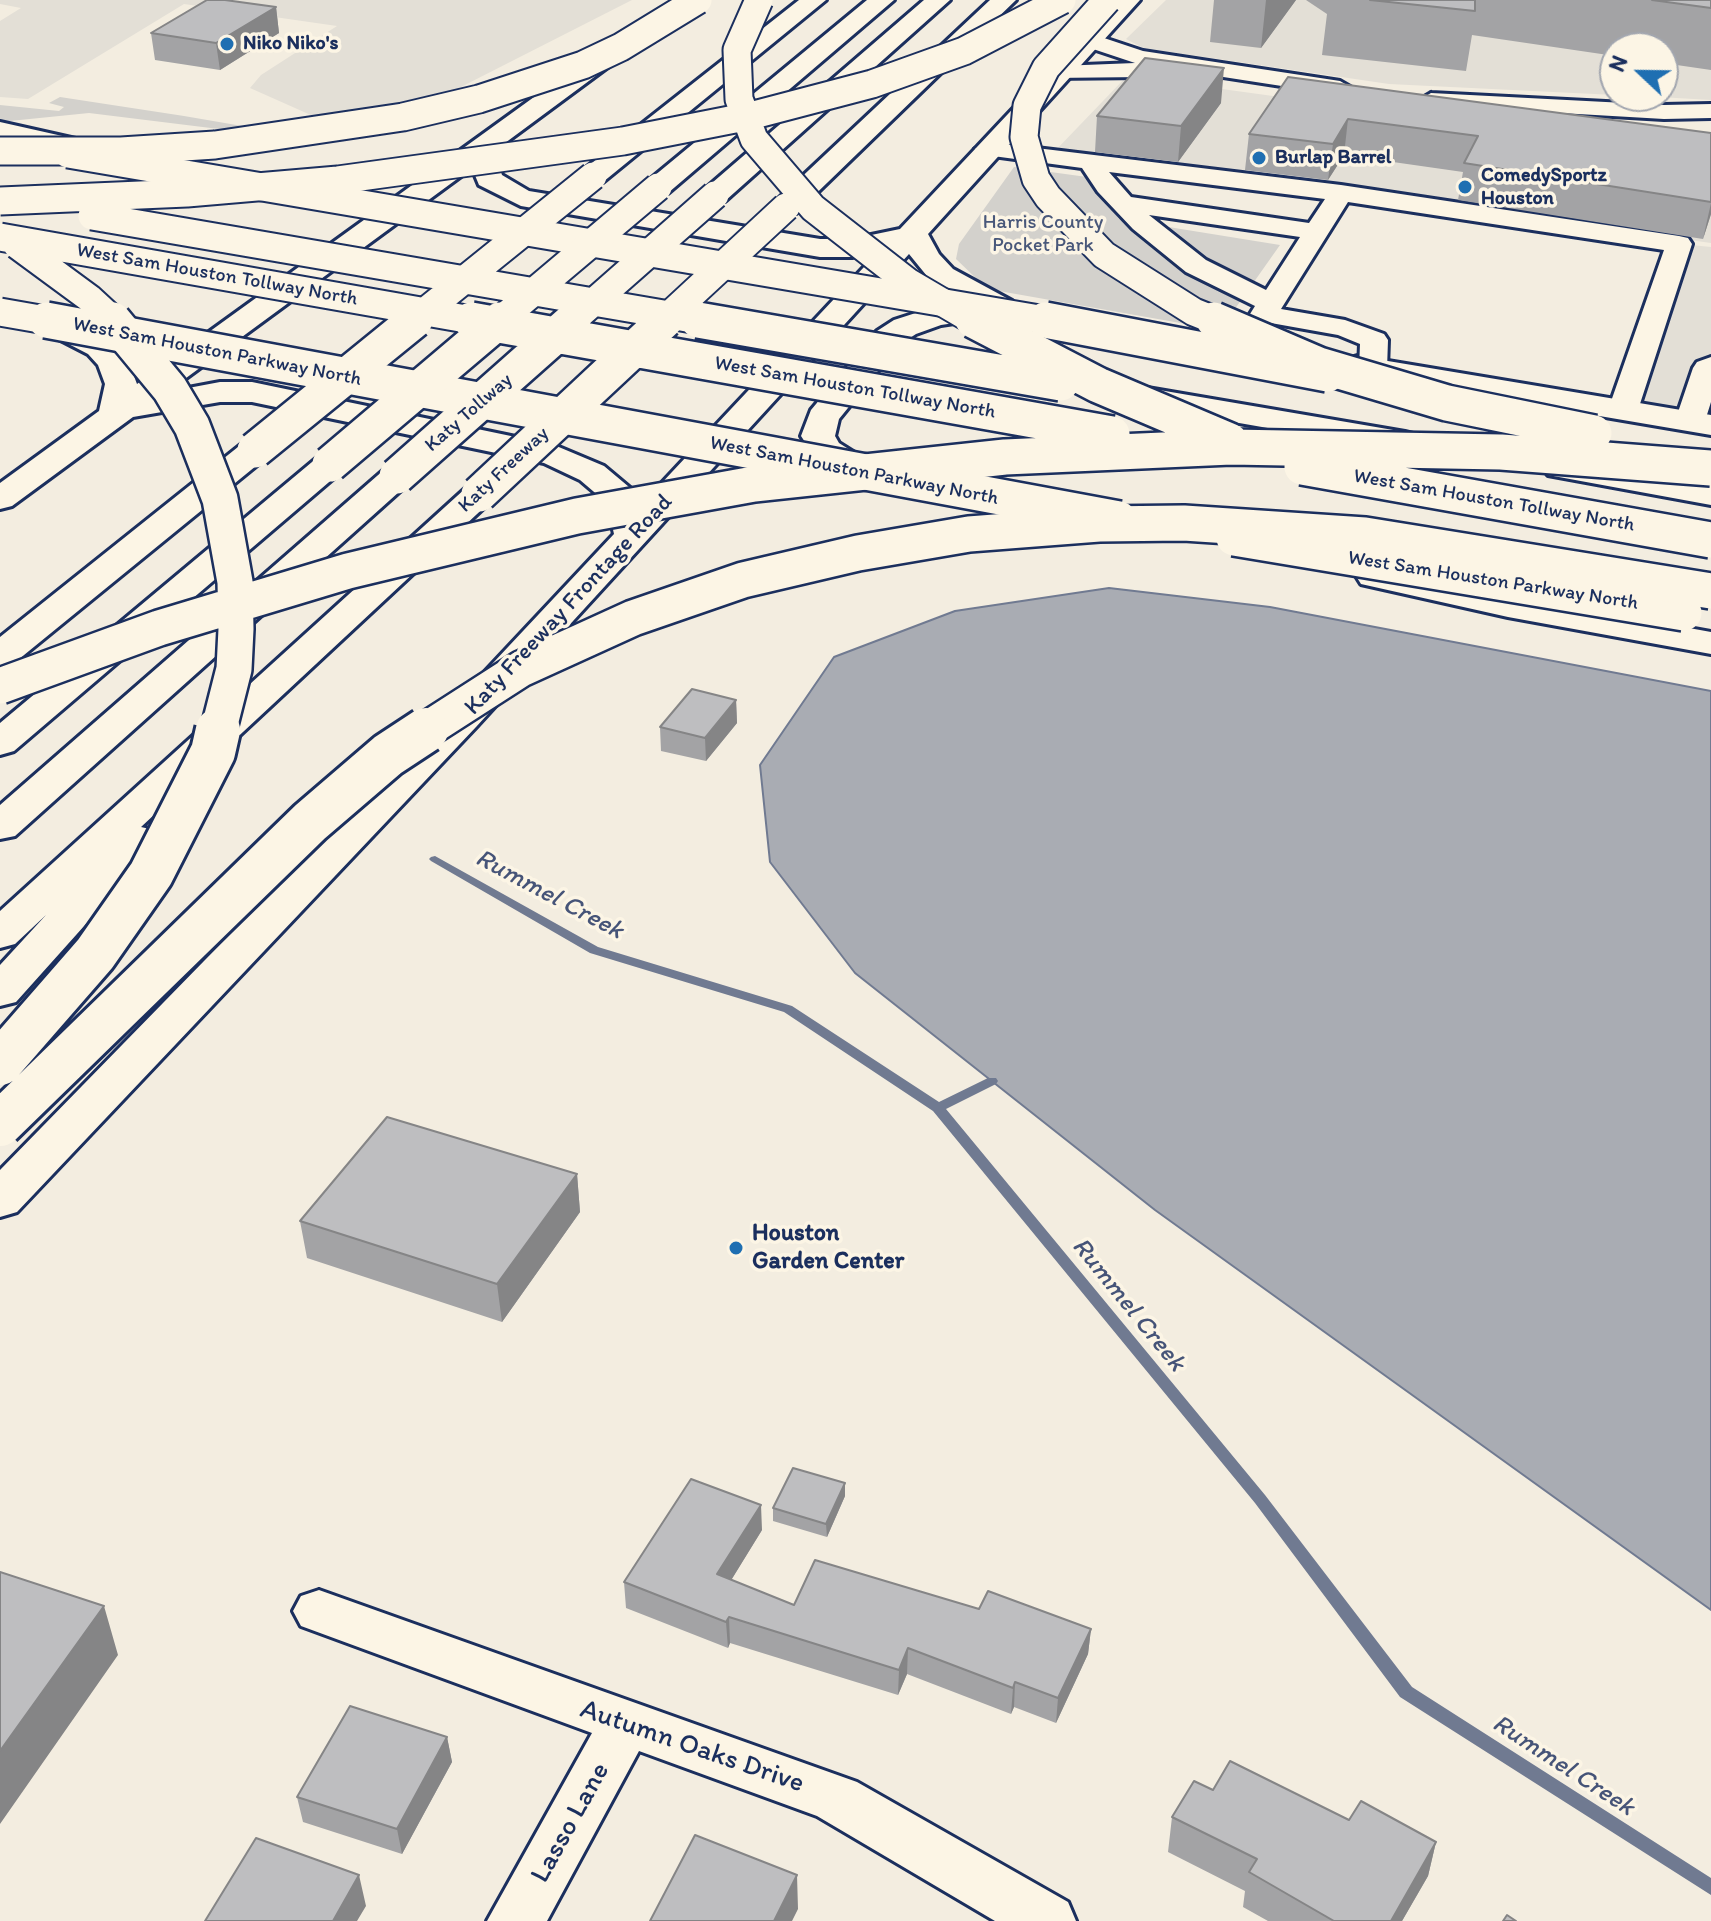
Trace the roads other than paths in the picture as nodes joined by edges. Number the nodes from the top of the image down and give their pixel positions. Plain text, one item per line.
1 (684, 0) edge
2 (698, 0) edge
3 (759, 0) edge
4 (782, 0) edge
5 (814, 0) edge
6 (882, 0) edge
7 (938, 0) edge
8 (1062, 0) edge
9 (1107, 0) edge
10 (1128, 0) edge
11 (1002, 3) edge
12 (1089, 40) junction
13 (1059, 73) junction
14 (1599, 109) edge
15 (1711, 111) edge
16 (1602, 112) edge
17 (1664, 112) edge
18 (1679, 112) edge
19 (669, 115) junction
20 (1711, 123) edge
21 (1529, 129) edge
22 (0, 130) edge
23 (1596, 134) edge
24 (496, 136) junction
25 (0, 143) edge
26 (987, 149) junction
27 (0, 150) edge
28 (1091, 163) junction
29 (0, 166) edge
30 (298, 189) junction
31 (1341, 193) junction
32 (0, 200) edge
33 (1122, 203) junction
34 (399, 206) junction
35 (1317, 232) junction
36 (914, 235) junction
37 (0, 236) edge
38 (867, 285) junction
39 (1270, 303) junction
40 (1001, 307) junction
41 (0, 312) edge
42 (0, 320) edge
43 (66, 330) junction
44 (206, 346) junction
45 (1711, 366) edge
46 (1373, 369) junction
47 (1623, 410) junction
48 (115, 412) junction
49 (1704, 429) edge
50 (723, 439) junction
51 (1193, 448) junction
52 (1711, 454) edge
53 (854, 467) junction
54 (1711, 468) edge
55 (1711, 495) edge
56 (0, 499) edge
57 (632, 537) junction
58 (1711, 540) edge
59 (1711, 584) edge
60 (1702, 608) edge
61 (1711, 643) edge
62 (8, 649) edge
63 (308, 649) junction
64 (0, 686) edge
65 (0, 743) edge
66 (0, 827) edge
67 (0, 934) edge
68 (0, 992) edge
69 (0, 1063) edge
70 (0, 1124) edge
71 (0, 1200) edge
72 (319, 1611) dead end
73 (625, 1725) junction
74 (516, 1921) edge
75 (1047, 1921) edge

1 - 24 main road
2 - 27 main road, bridge
3 - 59 main road, bridge
4 - 19 main road
5 - 19 main road
6 - 65 main road, bridge
7 - 66 main road, Katy Tollway, bridge
8 - 32 main road, bridge
9 - 52 main road, bridge
10 - 12 main road, Katy Freeway Frontage Road
11 - 63 main road, Katy Freeway, bridge
12 - 13 main road, Katy Freeway Frontage Road
12 - 13 street
13 - 26 main road, Katy Freeway Frontage Road
14 - 21 street
15 - 18 street
16 - 23 street
17 - 20 street
19 - 62 main road, bridge
22 - 30 main road
24 - 30 main road
24 - 34 main road
24 - 36 main road
25 - 49 main road, bridge
26 - 28 street
26 - 36 main road, Katy Freeway Frontage Road
27 - 29 main road
28 - 31 street
28 - 33 street
30 - 34 main road
31 - 35 street
31 - 47 street
32 - 55 main road, West Sam Houston Tollway North, bridge
33 - 35 street
33 - 39 street
34 - 38 main road
34 - 44 main road
35 - 39 street
36 - 38 main road, Katy Freeway Frontage Road
36 - 40 main road
37 - 51 main road, West Sam Houston Tollway North, bridge
37 - 69 main road, bridge
38 - 40 main road
38 - 50 main road, Katy Freeway Frontage Road
39 - 46 street
40 - 46 main road
40 - 53 main road
41 - 60 main road, West Sam Houston Parkway North, bridge
42 - 43 main road
43 - 44 main road
43 - 48 main road
44 - 48 main road
44 - 50 main road
45 - 49 street
46 - 47 main road
47 - 49 main road
48 - 56 main road
48 - 57 main road
50 - 53 main road
50 - 57 main road, Katy Freeway Frontage Road
51 - 54 main road, bridge
51 - 58 main road, West Sam Houston Tollway North, bridge
51 - 64 main road, bridge
53 - 57 main road
53 - 61 main road
57 - 71 main road, Katy Freeway Frontage Road
60 - 70 main road, bridge
63 - 67 main road, Katy Freeway
63 - 68 main road
72 - 73 street, Autumn Oaks Drive
73 - 74 street, Lasso Lane
73 - 75 street, Autumn Oaks Drive

